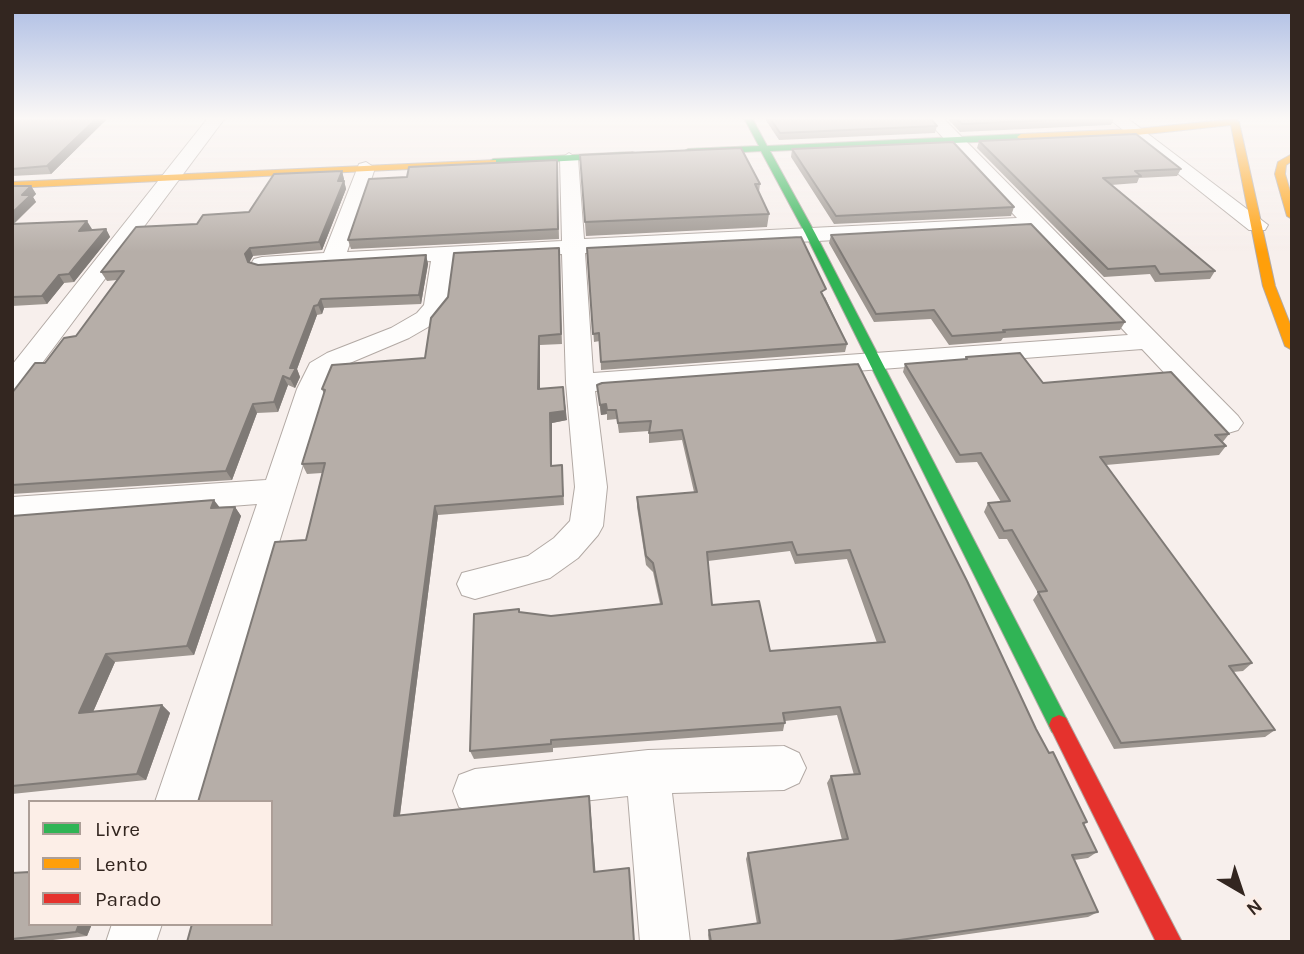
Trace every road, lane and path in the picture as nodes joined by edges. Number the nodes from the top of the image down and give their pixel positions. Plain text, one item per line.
1 (182, 163) edge
2 (490, 163) edge
3 (569, 163) edge
4 (773, 163) edge
5 (975, 163) edge
6 (1176, 163) edge
7 (1243, 163) edge
8 (1282, 163) edge
9 (366, 168) junction
10 (171, 177) junction
11 (12, 185) edge
12 (1292, 216) edge
13 (1034, 223) junction
14 (1257, 225) junction
15 (810, 233) junction
16 (574, 246) junction
17 (443, 254) junction
18 (333, 260) junction
19 (262, 264) edge
20 (1148, 341) junction
21 (1292, 346) edge
22 (875, 363) junction
23 (580, 383) junction
24 (12, 384) edge
25 (1228, 423) dead end
26 (278, 491) junction
27 (12, 510) edge
28 (475, 584) dead end
29 (784, 768) dead end
30 (648, 772) junction
31 (475, 791) dead end
32 (178, 800) edge
33 (665, 942) edge
34 (1169, 942) edge

1 - 10 street
2 - 9 street
3 - 16 street
4 - 15 street
5 - 13 street
6 - 14 street
7 - 14 street
8 - 12 street
9 - 10 street
9 - 18 street
10 - 11 street
10 - 24 street
13 - 15 street
13 - 20 street
14 - 21 street
15 - 16 street
15 - 22 street
16 - 17 street
16 - 23 street
17 - 18 street
17 - 26 street
18 - 19 street
20 - 22 street
20 - 25 street
22 - 23 street
22 - 34 street
23 - 28 street
26 - 27 street
26 - 32 street
29 - 30 street
30 - 31 street
30 - 33 street

